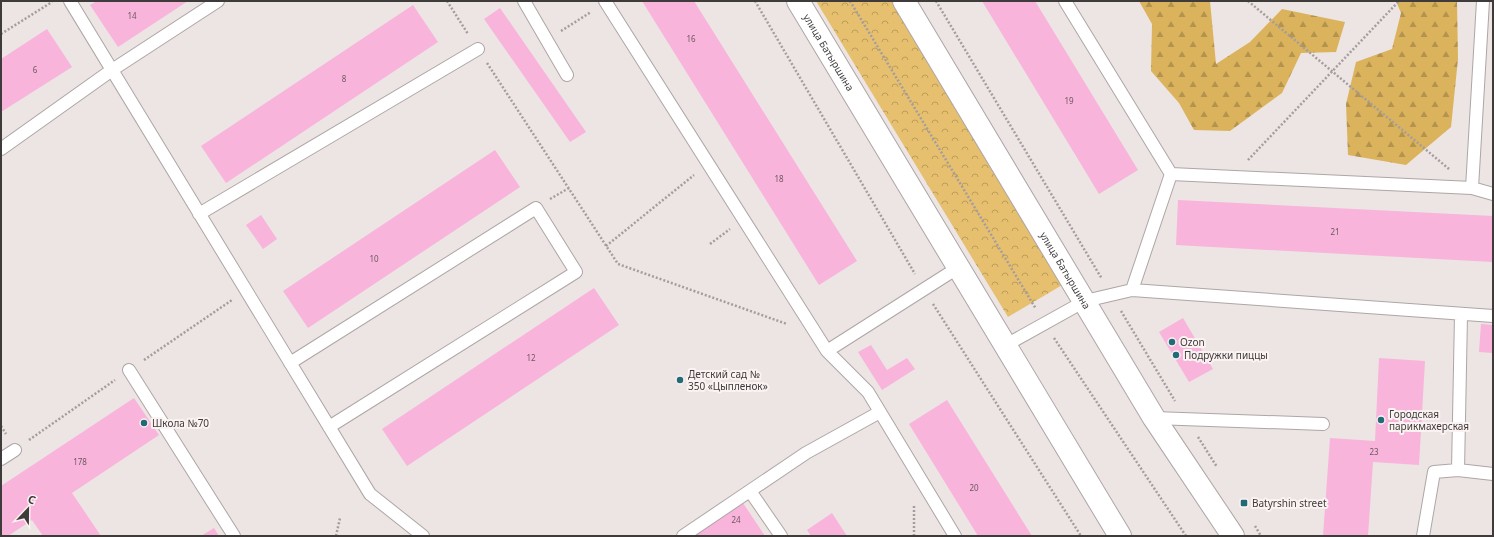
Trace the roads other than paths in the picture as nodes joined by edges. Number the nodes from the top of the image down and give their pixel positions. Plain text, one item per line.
1 (70, 1) edge
2 (218, 1) edge
3 (524, 1) edge
4 (798, 1) edge
5 (904, 1) edge
6 (1065, 1) edge
7 (1483, 1) edge
8 (606, 2) edge
9 (478, 49) road end
10 (112, 70) junction
11 (567, 75) dead end
12 (1, 149) edge
13 (1171, 174) junction
14 (1472, 188) junction
15 (1493, 194) edge
16 (200, 214) junction
17 (959, 267) junction
18 (1132, 290) junction
19 (1085, 301) junction
20 (1461, 314) junction
21 (1493, 316) edge
22 (1006, 345) junction
23 (827, 351) junction
24 (290, 363) junction
25 (129, 370) dead end
26 (880, 412) junction
27 (1154, 418) junction
28 (1323, 424) dead end
29 (329, 427) junction
30 (15, 450) dead end
31 (1, 459) edge
32 (1458, 470) junction
33 (1493, 474) edge
34 (750, 491) junction
35 (234, 536) edge
36 (423, 536) edge
37 (683, 536) edge
38 (781, 536) edge
39 (955, 536) edge
40 (1120, 536) edge
41 (1233, 536) edge
42 (1423, 536) edge

1 - 10 lane
2 - 10 lane
3 - 11 lane
4 - 17 street, улица Батыршина
5 - 19 street, улица Батыршина
6 - 13 lane
7 - 14 lane
8 - 23 lane
9 - 16 lane
10 - 12 lane
10 - 16 lane
13 - 14 lane
13 - 18 lane
14 - 15 lane
16 - 24 lane
17 - 22 street, улица Батыршина
17 - 23 lane
18 - 19 lane
18 - 20 lane
19 - 22 lane
19 - 27 street, улица Батыршина
20 - 21 lane
20 - 32 lane
22 - 40 street, улица Батыршина
23 - 26 lane
24 - 29 lane
24 - 29 lane
25 - 35 lane
26 - 34 lane
26 - 39 lane
27 - 28 lane
27 - 41 street, улица Батыршина
29 - 36 lane
30 - 31 lane
32 - 33 lane
32 - 42 lane
34 - 37 lane
34 - 38 lane

